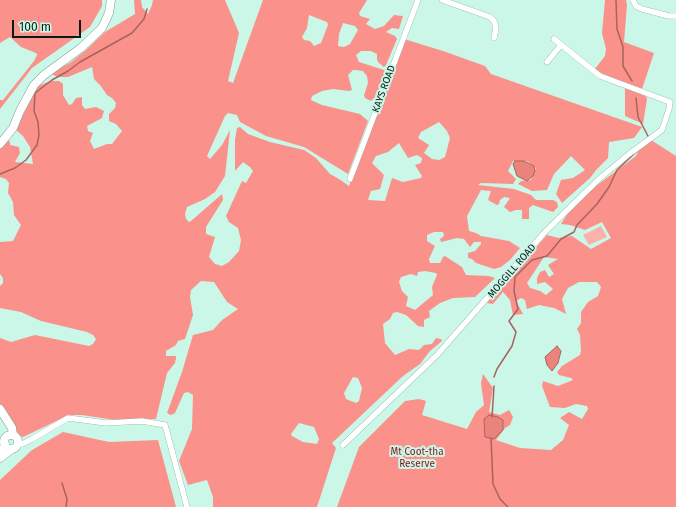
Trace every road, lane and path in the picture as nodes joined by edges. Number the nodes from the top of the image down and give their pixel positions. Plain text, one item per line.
1 (111, 0) edge
2 (418, 0) edge
3 (442, 0) edge
4 (633, 0) edge
5 (676, 16) edge
6 (494, 38) dead end
7 (554, 39) dead end
8 (561, 45) junction
9 (547, 62) dead end
10 (676, 99) edge
11 (670, 102) junction
12 (0, 144) edge
13 (350, 179) dead end
14 (0, 409) edge
15 (11, 442) joint
16 (343, 445) dead end
17 (187, 507) edge

1 - 12 main road
2 - 13 street, KAYS ROAD
3 - 6 street
4 - 5 street
7 - 8 street
8 - 9 street
8 - 11 street
10 - 11 street
11 - 16 street, MOGGILL ROAD
14 - 15 main road
15 - 17 street

